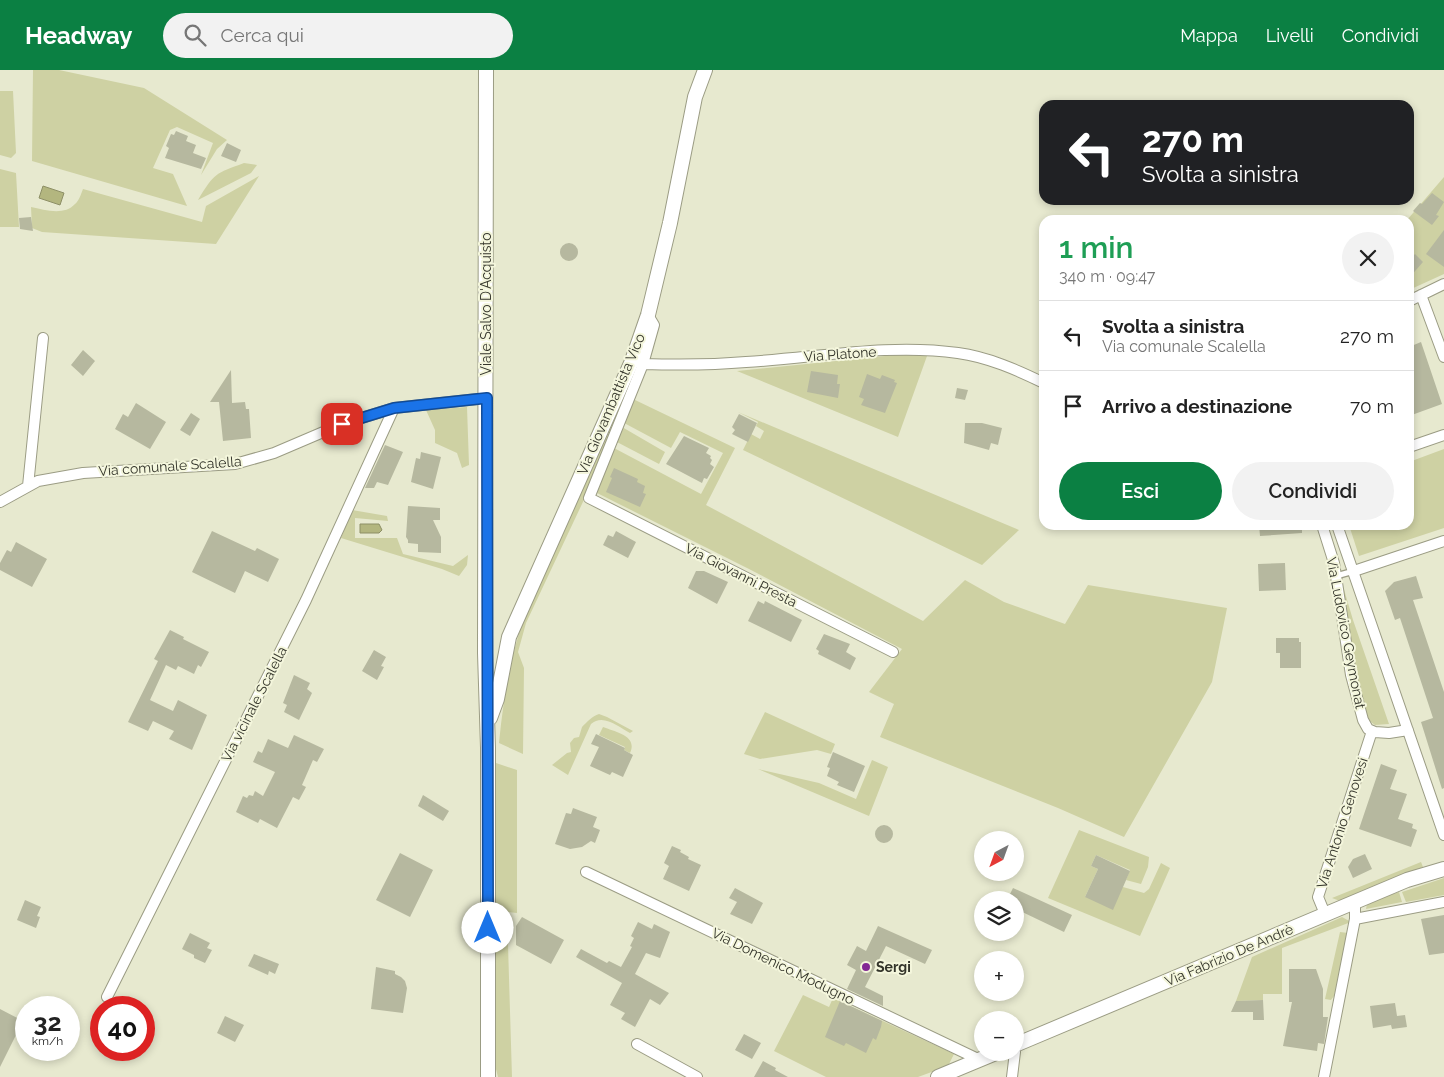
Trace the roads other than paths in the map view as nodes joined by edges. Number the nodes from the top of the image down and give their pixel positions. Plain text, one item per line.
1 (486, 70) edge
2 (705, 70) edge
3 (1444, 284) edge
4 (1420, 295) junction
5 (1414, 298) edge
6 (43, 338) dead end
7 (1444, 357) edge
8 (638, 362) junction
9 (1039, 381) edge
10 (487, 398) junction
11 (394, 408) junction
12 (1444, 435) edge
13 (1414, 445) edge
14 (28, 486) junction
15 (0, 502) edge
16 (1324, 530) edge
17 (1339, 530) edge
18 (1444, 541) edge
19 (1354, 571) junction
20 (1336, 576) junction
21 (509, 638) junction
22 (893, 652) dead end
23 (485, 653) junction
24 (487, 727) junction
25 (1408, 730) junction
26 (1372, 731) junction
27 (1444, 834) edge
28 (1444, 869) edge
29 (586, 872) dead end
30 (1355, 902) junction
31 (1444, 902) edge
32 (1325, 914) junction
33 (1355, 920) junction
34 (108, 996) edge
35 (637, 1044) dead end
36 (1024, 1044) edge
37 (974, 1057) edge
38 (978, 1061) edge
39 (1014, 1061) edge
40 (488, 1077) edge
41 (697, 1077) edge
42 (938, 1077) edge
43 (1012, 1077) edge
44 (1324, 1077) edge

1 - 10 street, Viale Salvo D'Acquisto
2 - 8 street, Via Giovambattista Vico
3 - 4 street
4 - 5 street
4 - 7 street
6 - 14 street
8 - 9 street, Via Platone
8 - 21 street, Via Giovambattista Vico
8 - 22 street, Via Giovanni Presta
10 - 11 street, Via comunale Scalella
10 - 23 street, Viale Salvo D'Acquisto
11 - 14 street, Via comunale Scalella
11 - 34 street, Via vicinale Scalella
12 - 13 street
14 - 15 street, Via comunale Scalella
16 - 20 street, Via Ludovico Geymonat
17 - 19 street, Via Ludovico Geymonat
18 - 19 street
19 - 20 lane
19 - 25 street, Via Ludovico Geymonat
20 - 26 street, Via Ludovico Geymonat
21 - 23 street
21 - 24 street, Via Giovambattista Vico
23 - 24 street, Viale Salvo D'Acquisto
24 - 40 street, Viale Salvo D'Acquisto
25 - 26 street
25 - 27 street, Via Ludovico Geymonat
26 - 32 street, Via Antonio Genovesi
28 - 30 street, Via Fabrizio De Andrè
29 - 37 street, Via Domenico Modugno
30 - 32 street, Via Fabrizio De Andrè
30 - 33 street
31 - 33 street
32 - 36 street, Via Fabrizio De Andrè
33 - 44 street
35 - 41 street
38 - 42 street
39 - 43 street

